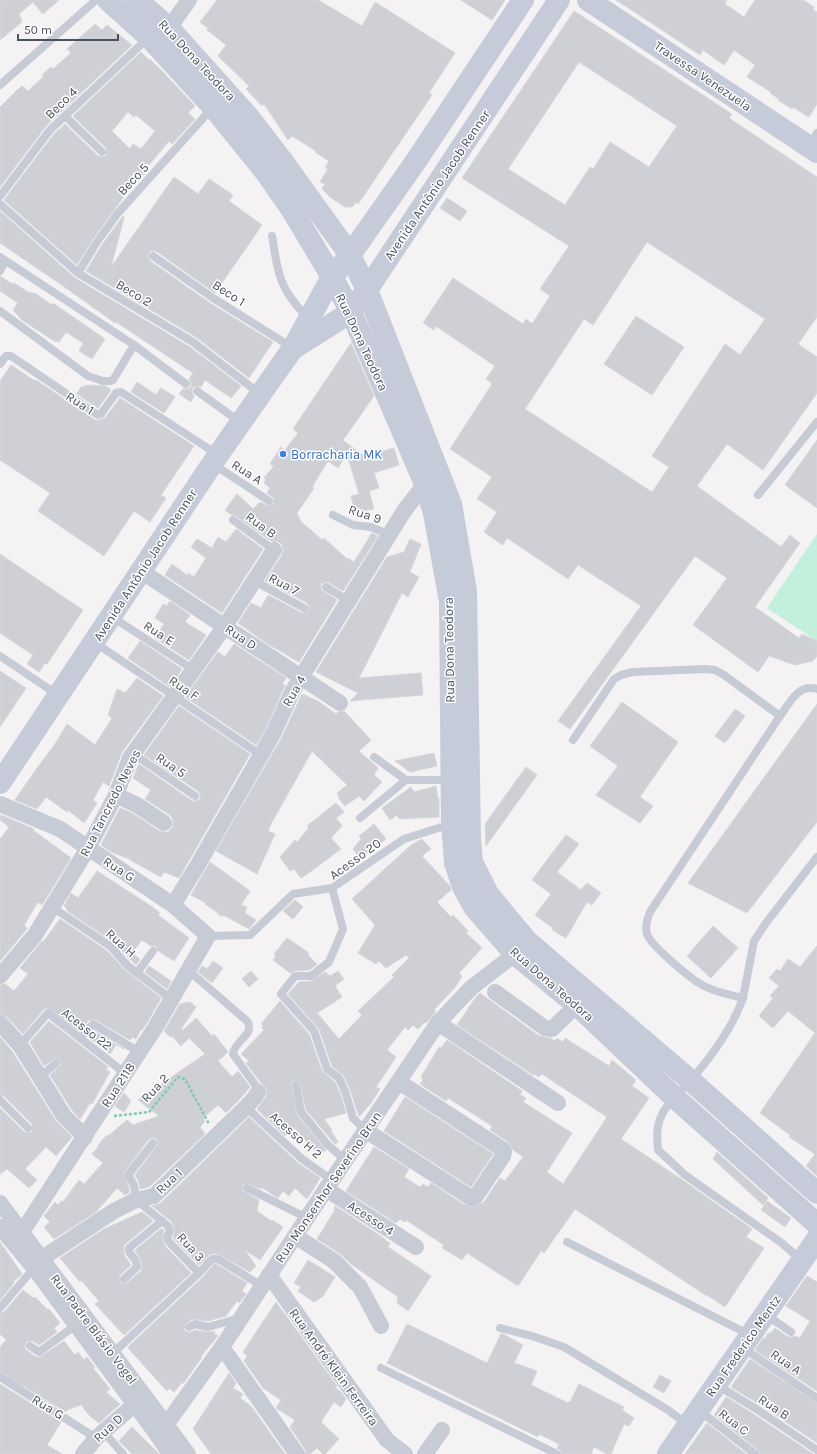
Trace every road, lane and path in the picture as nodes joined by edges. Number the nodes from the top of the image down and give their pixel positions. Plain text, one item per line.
1 (96, 0) edge
2 (108, 0) edge
3 (137, 0) edge
4 (189, 0) edge
5 (523, 0) edge
6 (559, 0) edge
7 (588, 0) edge
8 (169, 28) junction
9 (149, 37) junction
10 (0, 85) edge
11 (463, 90) junction
12 (489, 106) junction
13 (213, 107) junction
14 (65, 116) junction
15 (814, 144) edge
16 (102, 152) dead end
17 (416, 162) junction
18 (272, 164) junction
19 (442, 177) junction
20 (0, 196) edge
21 (0, 204) edge
22 (375, 221) junction
23 (327, 223) junction
24 (272, 236) dead end
25 (350, 255) junction
26 (153, 256) dead end
27 (3, 259) edge
28 (0, 271) edge
29 (78, 273) junction
30 (332, 277) junction
31 (367, 290) junction
32 (0, 311) edge
33 (350, 312) junction
34 (309, 320) junction
35 (134, 345) junction
36 (293, 348) junction
37 (0, 364) edge
38 (186, 384) dead end
39 (198, 391) dead end
40 (260, 394) junction
41 (817, 422) edge
42 (241, 423) junction
43 (215, 459) junction
44 (426, 484) junction
45 (758, 495) dead end
46 (269, 501) dead end
47 (333, 515) dead end
48 (233, 520) dead end
49 (390, 535) junction
50 (274, 550) joint
51 (141, 571) junction
52 (254, 581) junction
53 (326, 588) dead end
54 (349, 601) junction
55 (304, 608) dead end
56 (111, 616) junction
57 (225, 626) junction
58 (94, 642) junction
59 (0, 656) edge
60 (194, 670) junction
61 (302, 678) junction
62 (817, 689) edge
63 (59, 695) junction
64 (175, 696) junction
65 (340, 703) dead end
66 (780, 716) junction
67 (573, 740) dead end
68 (261, 755) junction
69 (374, 757) dead end
70 (130, 758) junction
71 (452, 778) junction
72 (406, 780) junction
73 (0, 783) edge
74 (116, 795) junction
75 (195, 796) dead end
76 (0, 804) edge
77 (360, 818) dead end
78 (164, 823) dead end
79 (452, 824) junction
80 (88, 848) junction
81 (817, 857) edge
82 (332, 888) junction
83 (173, 905) junction
84 (52, 907) junction
85 (208, 936) junction
86 (153, 951) dead end
87 (515, 954) junction
88 (188, 971) junction
89 (137, 973) junction
90 (0, 976) edge
91 (495, 992) dead end
92 (743, 998) junction
93 (171, 999) junction
94 (577, 1005) junction
95 (438, 1023) junction
96 (0, 1024) edge
97 (80, 1038) junction
98 (20, 1045) junction
99 (139, 1052) junction
100 (56, 1063) dead end
101 (126, 1074) junction
102 (40, 1077) junction
103 (690, 1080) junction
104 (399, 1082) junction
105 (296, 1085) dead end
106 (258, 1092) joint
107 (674, 1097) junction
108 (0, 1100) edge
109 (558, 1103) dead end
110 (246, 1107) junction
111 (97, 1118) junction
112 (28, 1128) dead end
113 (365, 1130) junction
114 (216, 1136) junction
115 (85, 1137) junction
116 (153, 1143) dead end
117 (346, 1161) junction
118 (329, 1184) junction
119 (247, 1188) dead end
120 (817, 1193) edge
121 (136, 1200) junction
122 (0, 1203) edge
123 (307, 1218) junction
124 (162, 1221) junction
125 (817, 1224) edge
126 (0, 1227) edge
127 (22, 1232) junction
128 (295, 1236) junction
129 (817, 1239) edge
130 (567, 1242) dead end
131 (416, 1247) dead end
132 (802, 1261) junction
133 (37, 1263) junction
134 (199, 1273) junction
135 (124, 1279) dead end
136 (265, 1281) junction
137 (0, 1308) edge
138 (765, 1314) junction
139 (241, 1318) junction
140 (76, 1326) junction
141 (381, 1326) dead end
142 (189, 1327) dead end
143 (500, 1328) dead end
144 (791, 1332) dead end
145 (746, 1341) junction
146 (30, 1346) dead end
147 (222, 1347) junction
148 (112, 1353) junction
149 (381, 1368) dead end
150 (0, 1377) edge
151 (716, 1385) junction
152 (817, 1398) edge
153 (134, 1405) junction
154 (694, 1418) junction
155 (162, 1430) junction
156 (442, 1430) dead end
157 (100, 1434) junction
158 (817, 1450) edge
159 (751, 1453) edge
160 (83, 1454) edge
161 (123, 1454) edge
162 (170, 1454) edge
163 (188, 1454) edge
164 (297, 1454) edge
165 (405, 1454) edge
166 (425, 1454) edge
167 (557, 1454) edge
168 (668, 1454) edge

1 - 10 lane
2 - 9 main road, Rua Dona Teodora
3 - 8 main road, Rua Dona Teodora
4 - 8 street
5 - 11 main road, Avenida Antônio Jacob Renner
6 - 12 main road, Avenida Antônio Jacob Renner
7 - 15 main road, Travessa Venezuela
8 - 9 street
8 - 18 main road, Rua Dona Teodora
9 - 13 main road, Rua Dona Teodora
9 - 14 lane, Beco 4
11 - 12 main road
11 - 17 main road, Avenida Antônio Jacob Renner
12 - 19 main road, Avenida Antônio Jacob Renner
13 - 18 main road, Rua Dona Teodora
13 - 29 lane, Beco 5
14 - 16 lane
14 - 20 lane, Beco 4
17 - 19 main road
17 - 22 main road, Avenida Antônio Jacob Renner
18 - 23 main road, Rua Dona Teodora
18 - 30 main road, Rua Dona Teodora
19 - 31 main road, Avenida Antônio Jacob Renner
21 - 29 lane, Beco 2
22 - 23 main road
22 - 25 main road, Avenida Antônio Jacob Renner
23 - 25 main road, Rua Dona Teodora
24 - 34 lane
25 - 30 main road, Avenida Antônio Jacob Renner
25 - 31 main road, Rua Dona Teodora
26 - 36 lane, Beco 1
27 - 28 lane
27 - 35 lane
29 - 40 lane, Beco 2
30 - 33 main road, Rua Dona Teodora
30 - 34 main road, Avenida Antônio Jacob Renner
31 - 33 main road, Avenida Antônio Jacob Renner
31 - 103 main road, Rua Dona Teodora
32 - 35 lane
33 - 36 main road, Avenida Antônio Jacob Renner
33 - 44 main road, Rua Dona Teodora
34 - 36 main road, Avenida Antônio Jacob Renner
35 - 38 lane
36 - 40 main road, Avenida Antônio Jacob Renner
37 - 43 lane, Rua 1
39 - 42 lane
40 - 42 main road, Avenida Antônio Jacob Renner
41 - 45 lane
42 - 43 main road, Avenida Antônio Jacob Renner
43 - 46 lane, Rua A
43 - 51 main road, Avenida Antônio Jacob Renner
44 - 49 street, Rua 4
44 - 71 main road, Rua Dona Teodora
47 - 49 lane, Rua 9
48 - 50 lane, Rua B
49 - 54 street, Rua 4
50 - 52 street, Rua Tancredo Neves
51 - 56 main road, Avenida Antônio Jacob Renner
51 - 57 street, Rua D
52 - 55 lane, Rua 7
52 - 57 street, Rua Tancredo Neves
53 - 54 lane
54 - 61 street, Rua 4
56 - 58 main road, Avenida Antônio Jacob Renner
56 - 60 lane, Rua E
57 - 60 street, Rua Tancredo Neves
57 - 61 street, Rua D
58 - 63 main road, Avenida Antônio Jacob Renner
58 - 64 lane, Rua F
59 - 63 lane
60 - 64 street, Rua Tancredo Neves
61 - 65 street, Rua D
61 - 68 street, Rua 4
62 - 66 lane
63 - 73 main road, Avenida Antônio Jacob Renner
64 - 68 lane, Rua F
64 - 70 street, Rua Tancredo Neves
66 - 67 lane
66 - 92 lane
68 - 83 street, Rua 4
69 - 72 lane
70 - 74 street, Rua Tancredo Neves
70 - 75 lane, Rua 5
71 - 72 lane
71 - 79 main road, Rua Dona Teodora
72 - 77 lane
74 - 78 street
74 - 80 street, Rua Tancredo Neves
76 - 80 street, Rua G
79 - 82 lane, Acesso 20
79 - 87 main road, Rua Dona Teodora
80 - 83 street, Rua G
80 - 84 street, Rua Tancredo Neves
81 - 92 lane
82 - 85 lane
82 - 113 lane, Acesso 20
83 - 85 street, Rua G
84 - 89 lane, Rua H
84 - 90 street, Rua Tancredo Neves
85 - 88 street, Rua 2118
86 - 89 lane
87 - 94 main road, Rua Dona Teodora
87 - 95 street, Rua Monsenhor Severino Brun
88 - 93 street, Rua 2118
88 - 106 lane
89 - 93 lane, Rua H
91 - 94 street
92 - 103 lane
93 - 99 street, Rua 2118
94 - 107 main road, Rua Dona Teodora
95 - 104 street, Rua Monsenhor Severino Brun
95 - 109 street
96 - 98 street
97 - 98 lane, Acesso 22
97 - 99 lane
97 - 101 lane, Acesso 22
98 - 102 street
99 - 101 street, Rua 2118
100 - 102 lane
101 - 111 street, Rua 2118
102 - 115 street
103 - 107 lane
103 - 120 main road, Rua Dona Teodora
104 - 113 street, Rua Monsenhor Severino Brun
104 - 113 street
105 - 117 lane
106 - 110 street, Rua 1
107 - 125 main road, Rua Dona Teodora
107 - 132 lane
108 - 112 lane
110 - 114 street, Rua 1
110 - 118 lane, Acesso H 2
111 - 114 path, Rua 2
111 - 115 street, Rua 2118
113 - 117 street, Rua Monsenhor Severino Brun
114 - 121 street, Rua 1
115 - 127 street, Rua 2118
116 - 121 lane
117 - 118 street, Rua Monsenhor Severino Brun
118 - 123 street, Rua Monsenhor Severino Brun
118 - 131 street, Acesso 4
119 - 123 lane
121 - 124 lane
121 - 133 street, Rua 1
122 - 127 street, Rua Padre Blásio Vogel
123 - 128 street, Rua Monsenhor Severino Brun
124 - 134 lane, Rua 3
124 - 135 lane
126 - 133 street, Rua Padre Blásio Vogel
127 - 133 street, Rua Padre Blásio Vogel
128 - 136 street, Rua Monsenhor Severino Brun
128 - 141 street
129 - 132 main road, Rua Frederico Mentz
130 - 145 lane, Rua A
132 - 138 main road, Rua Frederico Mentz
133 - 137 lane
133 - 140 street, Rua Padre Blásio Vogel
133 - 148 street, Rua Padre Blásio Vogel
134 - 136 lane, Rua 3
134 - 148 lane
136 - 139 street, Rua Monsenhor Severino Brun
136 - 165 street, Rua André Klein Ferreira
138 - 144 lane
138 - 145 main road, Rua Frederico Mentz
139 - 142 lane
139 - 147 street, Rua Monsenhor Severino Brun
140 - 146 lane
140 - 153 street, Rua Padre Blásio Vogel
143 - 154 lane, Rua C
145 - 151 main road, Rua Frederico Mentz
145 - 152 lane, Rua A
147 - 155 street, Rua Monsenhor Severino Brun
147 - 164 street
148 - 155 street, Rua Padre Blásio Vogel
149 - 167 lane
150 - 157 lane, Rua G
151 - 154 main road, Rua Frederico Mentz
151 - 158 lane, Rua B
153 - 155 street, Rua Padre Blásio Vogel
153 - 157 street, Rua D
154 - 159 lane, Rua C
154 - 168 main road, Rua Frederico Mentz
155 - 162 street, Rua Padre Blásio Vogel
155 - 163 street, Rua Padre Blásio Vogel
156 - 166 street
157 - 160 street, Rua D
157 - 161 lane, Rua G

